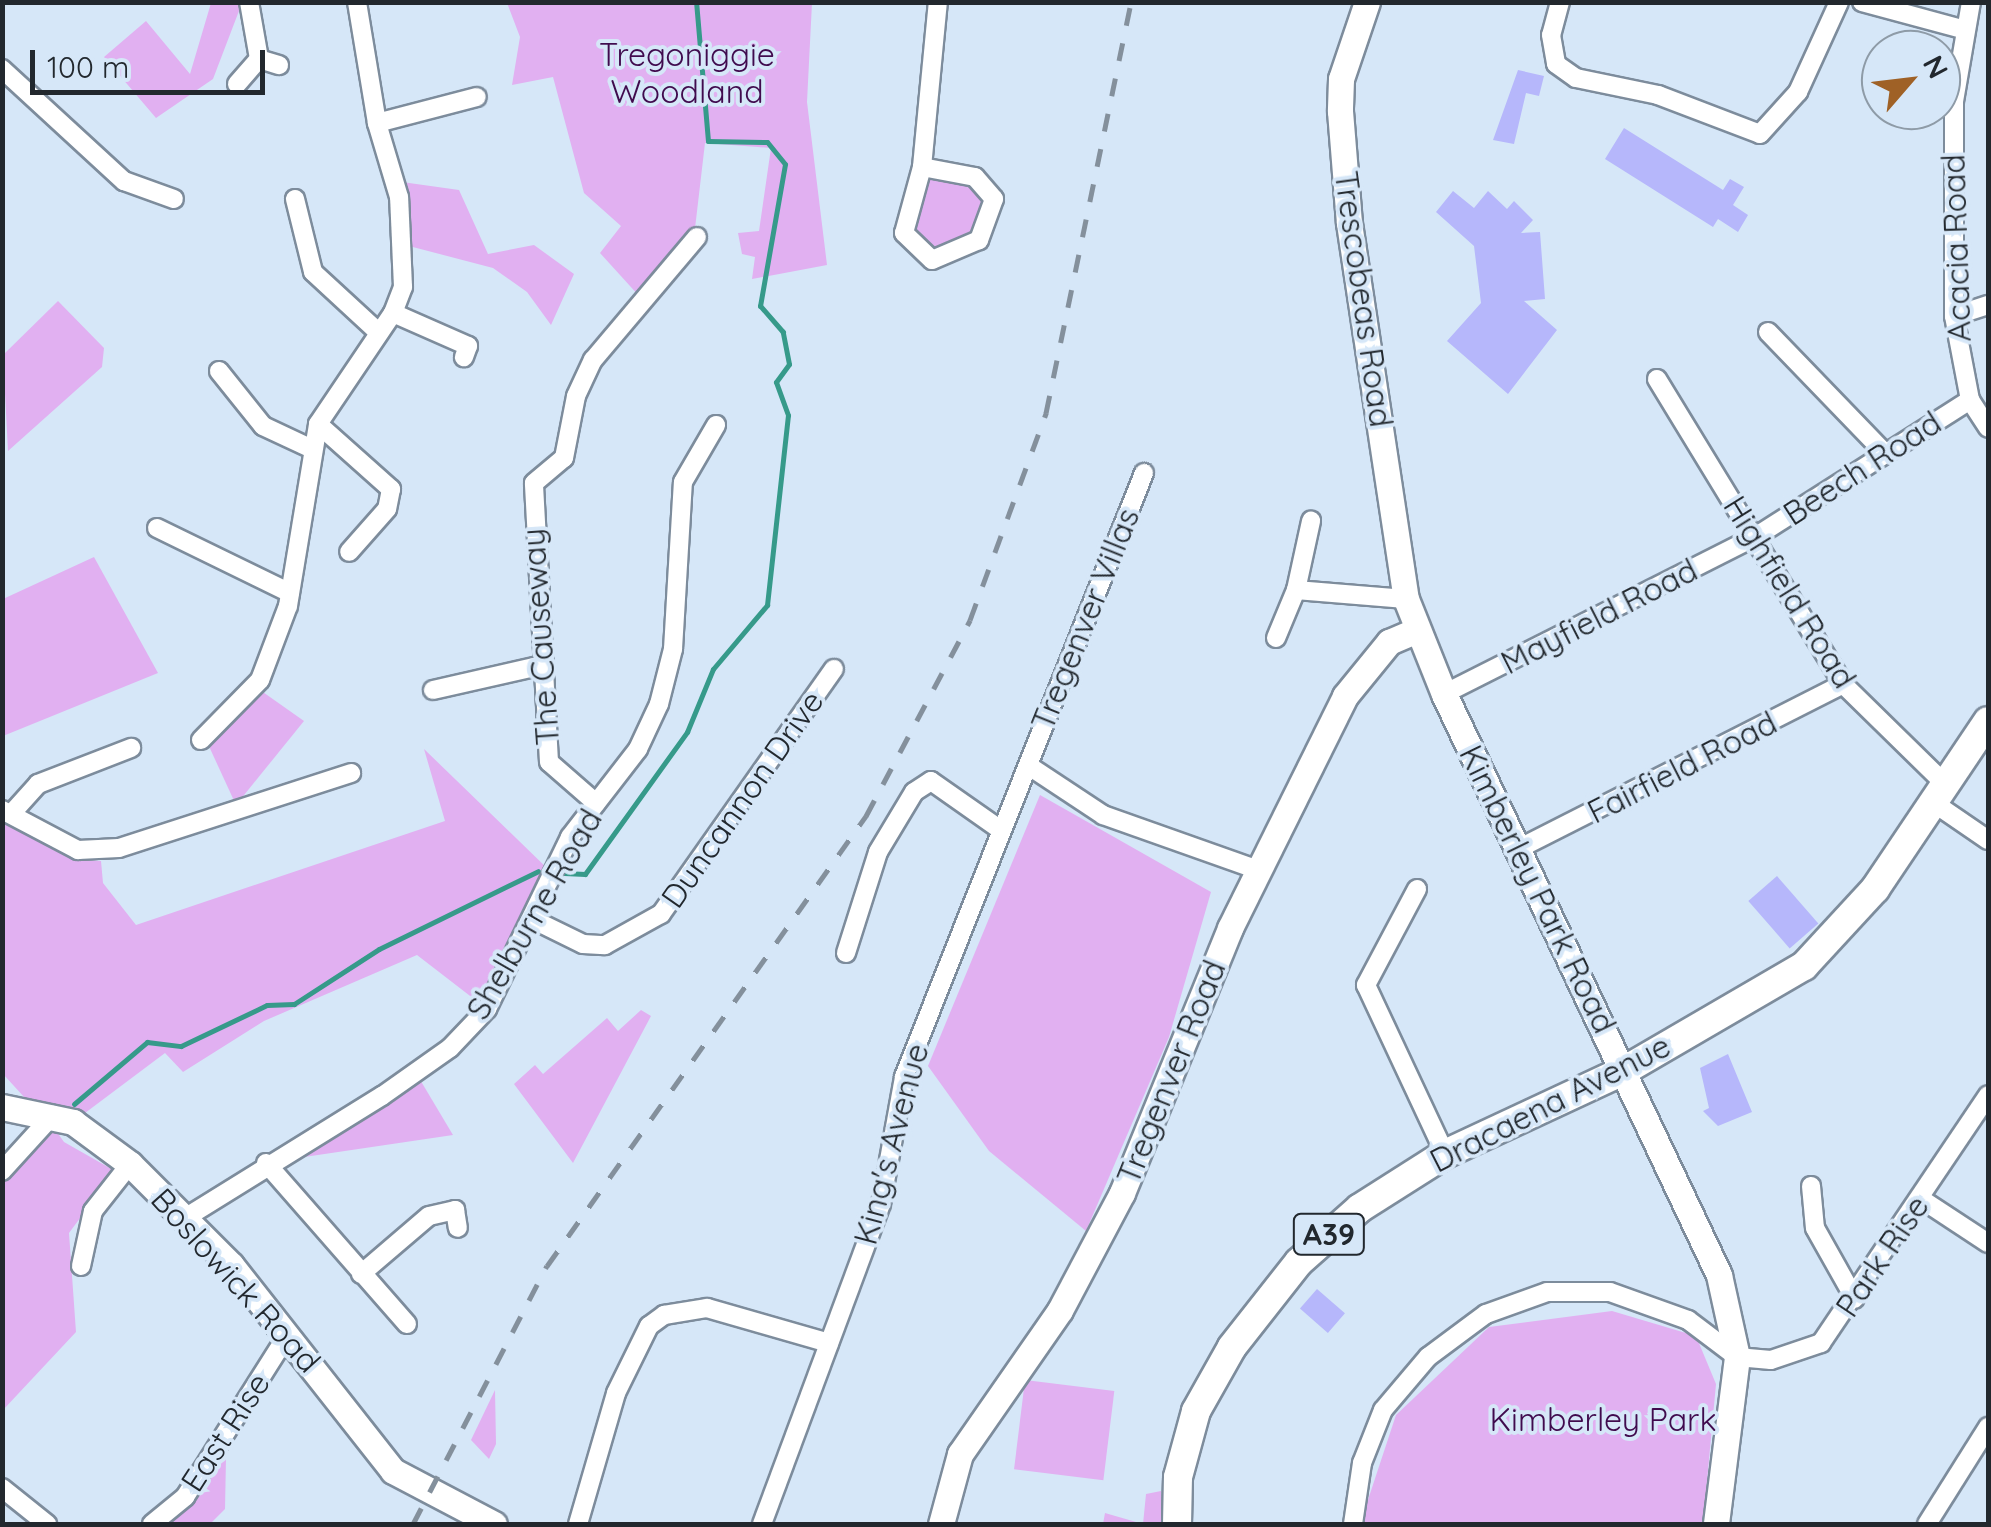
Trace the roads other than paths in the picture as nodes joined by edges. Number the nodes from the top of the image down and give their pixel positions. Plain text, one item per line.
1 (249, 2) edge
2 (356, 2) edge
3 (938, 2) edge
4 (1367, 2) edge
5 (1560, 2) edge
6 (1838, 2) edge
7 (1862, 2) edge
8 (1971, 2) edge
9 (1962, 30) junction
10 (259, 59) junction
11 (279, 65) dead end
12 (2, 69) edge
13 (237, 84) dead end
14 (477, 97) dead end
15 (376, 122) junction
16 (922, 167) junction
17 (174, 199) dead end
18 (295, 199) dead end
19 (697, 237) dead end
20 (1988, 305) edge
21 (394, 314) junction
22 (1954, 316) junction
23 (378, 332) junction
24 (1768, 332) dead end
25 (464, 356) dead end
26 (219, 371) dead end
27 (1657, 380) dead end
28 (1970, 400) junction
29 (318, 424) junction
30 (716, 425) dead end
31 (1988, 428) edge
32 (312, 450) junction
33 (1884, 451) junction
34 (1144, 473) dead end
35 (1311, 521) dead end
36 (158, 528) dead end
37 (1755, 537) junction
38 (350, 552) dead end
39 (1296, 590) junction
40 (290, 594) junction
41 (1406, 599) junction
42 (1415, 630) junction
43 (1276, 638) dead end
44 (539, 666) junction
45 (834, 669) dead end
46 (1843, 684) junction
47 (432, 690) dead end
48 (1444, 694) junction
49 (1988, 721) edge
50 (201, 740) dead end
51 (131, 748) dead end
52 (1028, 766) junction
53 (351, 773) dead end
54 (1940, 794) junction
55 (596, 803) junction
56 (7, 812) edge
57 (998, 828) junction
58 (1988, 840) edge
59 (1520, 848) junction
60 (1258, 870) junction
61 (1417, 889) dead end
62 (536, 922) junction
63 (846, 953) dead end
64 (1624, 1070) junction
65 (1988, 1095) edge
66 (2, 1107) edge
67 (53, 1115) junction
68 (1445, 1154) junction
69 (266, 1163) junction
70 (130, 1164) junction
71 (2, 1171) edge
72 (1811, 1186) dead end
73 (1920, 1199) junction
74 (184, 1218) junction
75 (458, 1228) dead end
76 (1988, 1243) edge
77 (81, 1266) dead end
78 (361, 1274) junction
79 (1855, 1299) junction
80 (407, 1324) dead end
81 (288, 1334) junction
82 (829, 1343) junction
83 (1737, 1357) junction
84 (1988, 1427) edge
85 (2, 1488) edge
86 (451, 1509) edge
87 (47, 1524) edge
88 (154, 1524) edge
89 (494, 1524) edge
90 (578, 1524) edge
91 (762, 1524) edge
92 (941, 1524) edge
93 (1178, 1524) edge
94 (1354, 1524) edge
95 (1716, 1524) edge
96 (1927, 1524) edge

1 - 10 street
2 - 15 street
3 - 16 street
4 - 41 street, Trescobeas Road
5 - 6 street
7 - 9 street
8 - 9 street, Acacia Road
9 - 22 street, Acacia Road
10 - 11 street
10 - 13 street
12 - 17 street
14 - 15 street
15 - 21 street
16 - 16 street
18 - 23 street
19 - 44 street, The Causeway
20 - 22 street
21 - 23 street
21 - 25 street
22 - 28 street, Acacia Road
23 - 29 street
24 - 33 street
26 - 32 street
27 - 37 street, Highfield Road
28 - 31 street, Acacia Road
28 - 33 street, Beech Road
29 - 32 street
29 - 38 street
30 - 55 street, Shelburne Road
32 - 40 street
33 - 37 street, Beech Road
34 - 52 street, Tregenver Villas
35 - 39 street
36 - 40 street
37 - 46 street, Highfield Road
37 - 48 street, Mayfield Road
39 - 41 street
39 - 43 street
40 - 50 street
41 - 42 street, Kimberley Park Road
42 - 48 street, Kimberley Park Road
42 - 60 street, Tregenver Road
44 - 47 street
44 - 55 street, The Causeway
45 - 62 street, Duncannon Drive
46 - 54 street, Highfield Road
46 - 59 street, Fairfield Road
48 - 59 street, Kimberley Park Road
49 - 54 main road, Dracaena Avenue / A39
51 - 56 street
52 - 57 street, King's Avenue
52 - 60 street
53 - 56 street
54 - 58 street, Highfield Road
54 - 64 main road, Dracaena Avenue / A39
55 - 62 street, Shelburne Road
57 - 63 street
57 - 82 street, King's Avenue
59 - 64 street, Kimberley Park Road
60 - 92 street, Tregenver Road
61 - 68 street
62 - 69 street, Shelburne Road
64 - 68 main road, Dracaena Avenue / A39
64 - 83 street, Kimberley Park Road
65 - 73 street, Park Rise
66 - 67 street, Boslowick Road
67 - 70 street, Boslowick Road
67 - 71 street
68 - 93 main road, Dracaena Avenue / A39
69 - 74 street, Shelburne Road
69 - 78 street
70 - 74 street, Boslowick Road
70 - 77 street
72 - 79 street
73 - 76 street
73 - 79 street, Park Rise
74 - 81 street, Boslowick Road
75 - 78 street
78 - 80 street
79 - 83 street, Park Rise
81 - 86 street, Boslowick Road
81 - 88 street, East Rise
82 - 90 street
82 - 91 street, King's Avenue
83 - 94 street
83 - 95 street, Kimberley Park Road
84 - 96 street
85 - 87 street
86 - 89 street, Boslowick Road

